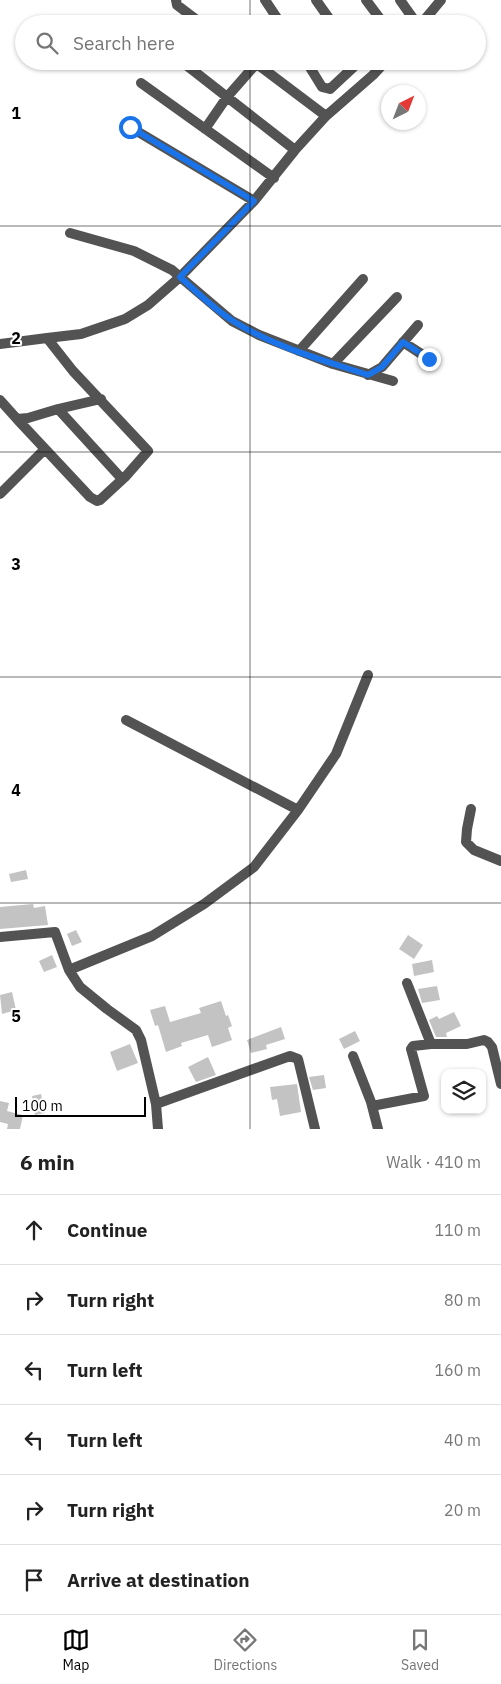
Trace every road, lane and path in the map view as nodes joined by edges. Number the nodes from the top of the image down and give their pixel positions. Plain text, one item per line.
1 (176, 0) edge
2 (265, 0) edge
3 (316, 0) edge
4 (366, 0) edge
5 (400, 0) edge
6 (441, 0) edge
7 (190, 15) edge
8 (275, 15) edge
9 (327, 15) edge
10 (377, 15) edge
11 (412, 15) edge
12 (427, 15) edge
13 (192, 70) edge
14 (248, 70) edge
15 (265, 70) edge
16 (312, 70) edge
17 (351, 70) edge
18 (369, 70) edge
19 (378, 70) edge
20 (373, 75) junction
21 (141, 83) dead end
22 (227, 97) junction
23 (326, 116) junction
24 (130, 127) dead end
25 (205, 129) junction
26 (295, 150) junction
27 (274, 178) junction
28 (254, 201) junction
29 (70, 233) dead end
30 (180, 277) junction
31 (363, 279) dead end
32 (397, 297) dead end
33 (418, 325) dead end
34 (47, 338) junction
35 (403, 342) junction
36 (0, 344) edge
37 (299, 352) junction
38 (429, 359) dead end
39 (333, 364) junction
40 (368, 375) junction
41 (393, 381) dead end
42 (101, 399) junction
43 (0, 400) edge
44 (58, 409) junction
45 (17, 419) junction
46 (45, 449) junction
47 (122, 479) junction
48 (0, 494) edge
49 (368, 675) dead end
50 (126, 720) dead end
51 (471, 809) dead end
52 (298, 810) junction
53 (501, 861) edge
54 (0, 937) edge
55 (69, 970) junction
56 (407, 984) dead end
57 (432, 1044) junction
58 (353, 1056) dead end
59 (501, 1084) edge
60 (156, 1104) junction
61 (372, 1106) junction
62 (158, 1129) edge
63 (315, 1129) edge
64 (378, 1129) edge

1 - 7 street
2 - 8 street
3 - 9 street
4 - 10 street
5 - 11 street
6 - 12 street
13 - 22 street
14 - 22 street
15 - 23 street
16 - 17 street
18 - 20 street
19 - 20 street
20 - 23 street
21 - 25 street
22 - 25 street
22 - 26 street
23 - 26 street
24 - 28 street
25 - 27 street
26 - 27 street
27 - 28 street
28 - 30 street
29 - 30 street
30 - 34 street
30 - 37 street
31 - 37 street
32 - 39 street
33 - 35 street
34 - 36 street
34 - 42 street
35 - 38 street
35 - 40 street
37 - 39 street
39 - 40 street
40 - 41 street
42 - 44 street
42 - 47 street
43 - 45 street
44 - 45 street
44 - 47 street
45 - 46 street
46 - 47 street
46 - 48 street
49 - 52 street
50 - 52 street
51 - 53 street
52 - 55 street
54 - 55 street
55 - 60 street
56 - 57 street
57 - 59 street
57 - 61 street
58 - 61 street
60 - 62 street
60 - 63 street
61 - 64 street

